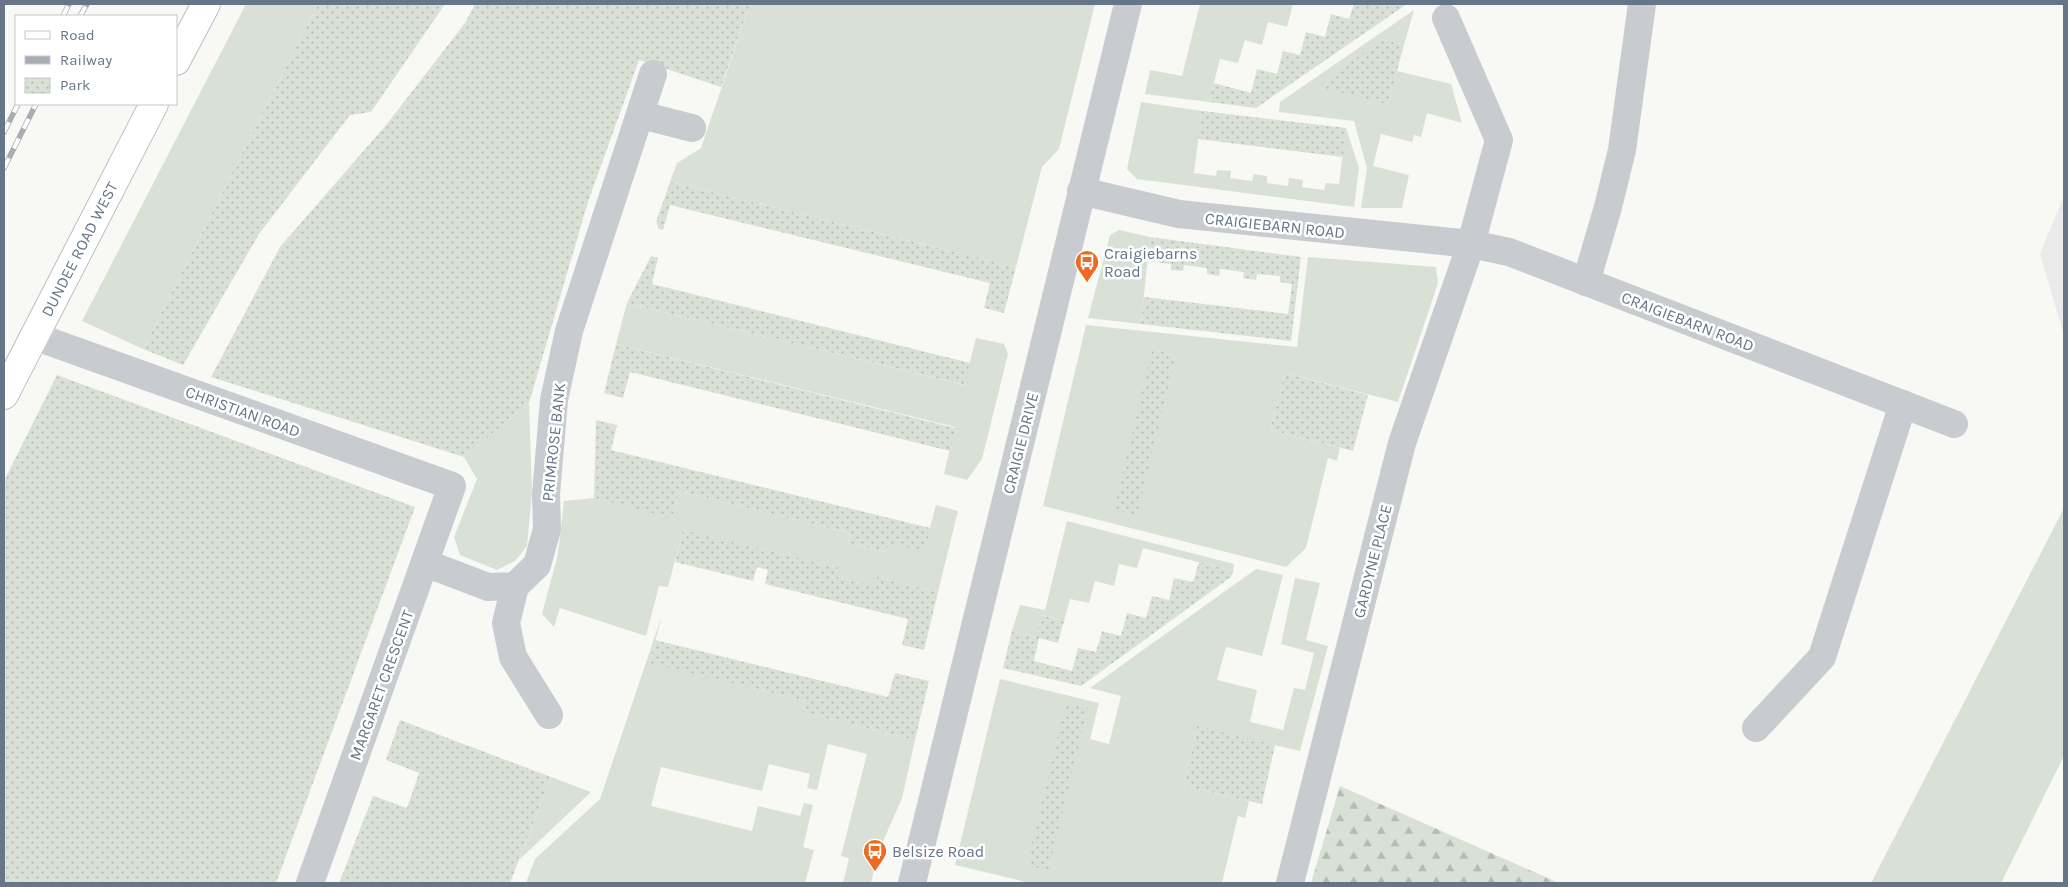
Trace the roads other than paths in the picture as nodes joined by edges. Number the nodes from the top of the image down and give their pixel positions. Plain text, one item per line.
1 (206, 4) edge
2 (1128, 4) edge
3 (1642, 4) edge
4 (1446, 18) dead end
5 (178, 56) edge
6 (654, 74) dead end
7 (153, 105) edge
8 (641, 115) junction
9 (692, 128) dead end
10 (1081, 192) junction
11 (1471, 244) junction
12 (1586, 282) junction
13 (34, 336) junction
14 (4, 396) edge
15 (1903, 404) junction
16 (1954, 424) dead end
17 (452, 486) joint
18 (425, 563) junction
19 (515, 586) junction
20 (549, 715) dead end
21 (1756, 728) dead end
22 (310, 883) edge
23 (912, 883) edge
24 (1290, 883) edge

1 - 5 main road
2 - 10 street, CRAIGIE DRIVE
3 - 12 street
4 - 11 street
6 - 8 street, PRIMROSE BANK
7 - 13 main road, DUNDEE ROAD WEST
8 - 9 street
8 - 19 street, PRIMROSE BANK
10 - 11 street, CRAIGIEBARN ROAD
10 - 23 street, CRAIGIE DRIVE
11 - 12 street, CRAIGIEBARN ROAD
11 - 24 street, GARDYNE PLACE
12 - 15 street, CRAIGIEBARN ROAD
13 - 14 main road, DUNDEE ROAD WEST
13 - 17 street, CHRISTIAN ROAD
15 - 16 street, CRAIGIEBARN ROAD
15 - 21 street
17 - 18 street, MARGARET CRESCENT
18 - 19 street
18 - 22 street, MARGARET CRESCENT
19 - 20 street

